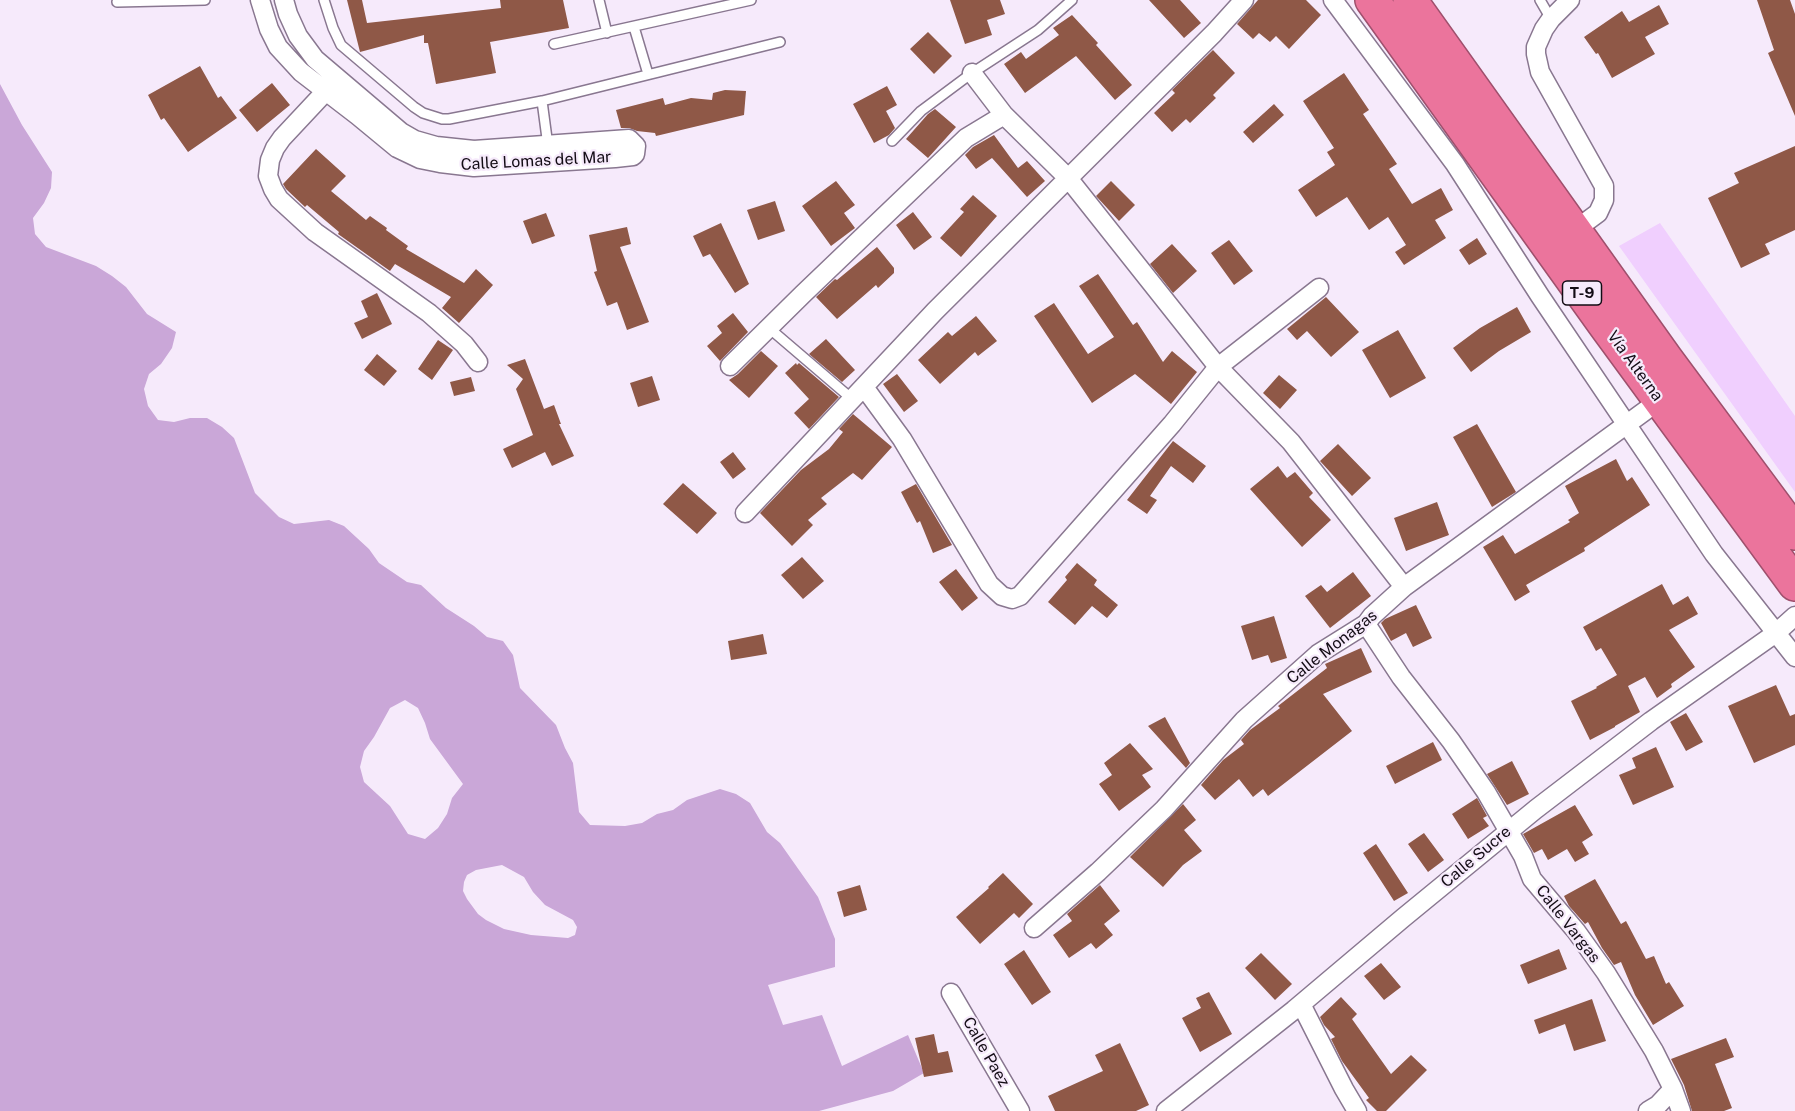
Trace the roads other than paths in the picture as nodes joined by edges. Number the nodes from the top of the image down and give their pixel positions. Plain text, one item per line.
1 (205, 0) edge
2 (260, 0) edge
3 (284, 0) edge
4 (324, 0) edge
5 (599, 0) edge
6 (751, 0) edge
7 (1072, 0) edge
8 (1244, 0) edge
9 (1333, 0) edge
10 (1372, 0) edge
11 (1410, 0) edge
12 (1540, 0) edge
13 (1570, 0) edge
14 (117, 2) dead end
15 (1551, 19) junction
16 (634, 27) junction
17 (607, 33) junction
18 (780, 42) dead end
19 (554, 44) dead end
20 (972, 73) junction
21 (648, 74) junction
22 (326, 91) junction
23 (542, 100) junction
24 (1004, 115) junction
25 (891, 141) dead end
26 (549, 154) junction
27 (1068, 177) junction
28 (1575, 230) junction
29 (1319, 288) dead end
30 (769, 328) junction
31 (478, 362) dead end
32 (730, 366) dead end
33 (1218, 367) junction
34 (858, 393) junction
35 (1660, 400) junction
36 (1626, 425) junction
37 (745, 513) dead end
38 (1795, 533) edge
39 (1795, 584) edge
40 (1404, 587) junction
41 (1795, 616) edge
42 (1366, 624) junction
43 (1776, 633) junction
44 (1795, 657) edge
45 (1508, 830) junction
46 (1034, 928) dead end
47 (951, 993) dead end
48 (1301, 1004) junction
49 (1673, 1089) junction
50 (1020, 1111) edge
51 (1166, 1111) edge
52 (1357, 1111) edge
53 (1648, 1111) edge
54 (1682, 1111) edge

1 - 14 lane
2 - 22 street, Calle Lomas del Mar
3 - 26 street, Calle Lomas del Mar
4 - 23 lane
5 - 17 lane
6 - 16 lane
7 - 20 lane
8 - 27 street
9 - 36 street
10 - 35 highway, Vía Alterna / T-9
11 - 28 highway, Vía Alterna / T-9
12 - 15 lane
13 - 15 street
15 - 28 street
16 - 17 lane
16 - 21 lane
17 - 19 lane
18 - 21 lane
20 - 24 street
20 - 25 lane
21 - 23 lane
22 - 26 street, Calle Lomas del Mar
22 - 31 street
23 - 26 lane
24 - 27 street
24 - 30 street
27 - 33 street
27 - 34 street
28 - 38 highway, Vía Alterna / T-9
29 - 33 street
30 - 32 street
30 - 34 lane
33 - 34 street
33 - 40 street
34 - 37 street
35 - 36 street, Calle Monagas
35 - 39 highway, Vía Alterna / T-9
36 - 40 street, Calle Monagas
36 - 43 street
40 - 42 street, Calle Monagas
41 - 43 street, Calle Sucre
42 - 45 street, Calle Vargas
42 - 46 street, Calle Monagas
43 - 44 street
43 - 45 street, Calle Sucre
45 - 48 street, Calle Sucre
45 - 49 street, Calle Vargas
47 - 50 street, Calle Paez
48 - 51 street, Calle Sucre
48 - 52 street
49 - 53 street
49 - 54 street, Calle Vargas

